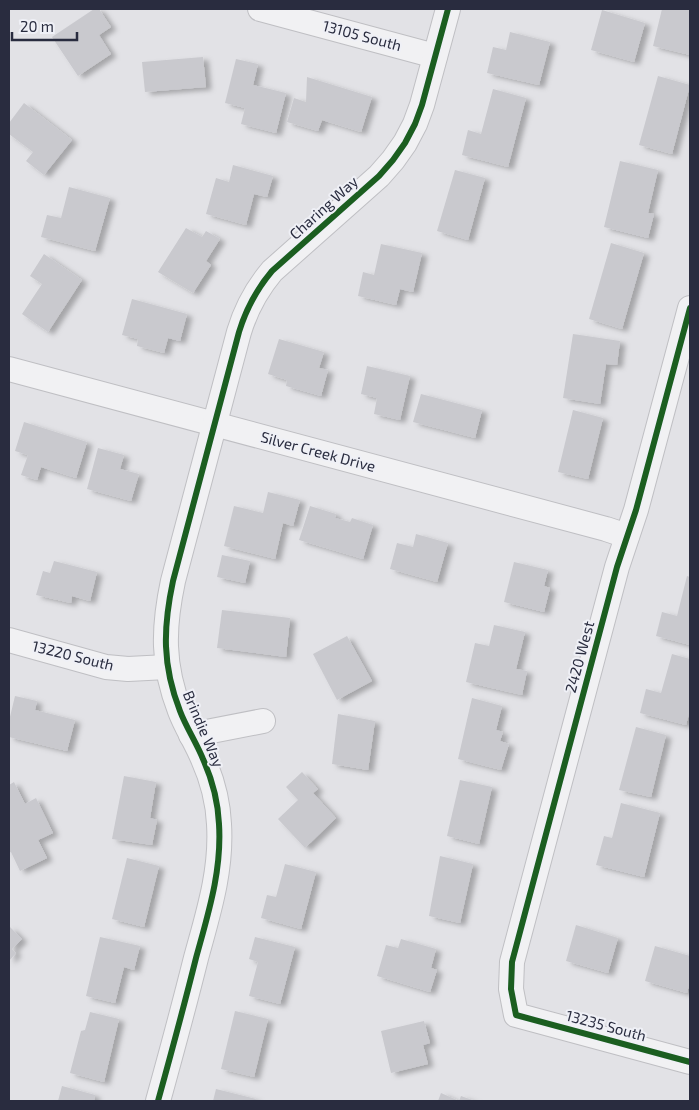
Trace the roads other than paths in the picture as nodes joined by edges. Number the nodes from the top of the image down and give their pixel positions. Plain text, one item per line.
1 (260, 9) edge
2 (448, 9) edge
3 (435, 56) junction
4 (690, 308) edge
5 (9, 369) edge
6 (214, 424) junction
7 (627, 536) junction
8 (9, 640) edge
9 (167, 667) junction
10 (263, 721) dead end
11 (192, 735) junction
12 (516, 1015) joint
13 (690, 1062) edge
14 (158, 1101) edge

1 - 3 street, 13105 South
2 - 3 street, Charing Way
3 - 6 street, Charing Way
4 - 7 street, 2420 West
5 - 6 street, Silver Creek Drive
6 - 7 street, Silver Creek Drive
6 - 9 street, Brindie Way
7 - 12 street, 2420 West
8 - 9 street, 13220 South
9 - 11 street, Brindie Way
10 - 11 street, Brindie Way
11 - 14 street, Brindie Way
12 - 13 street, 13235 South

